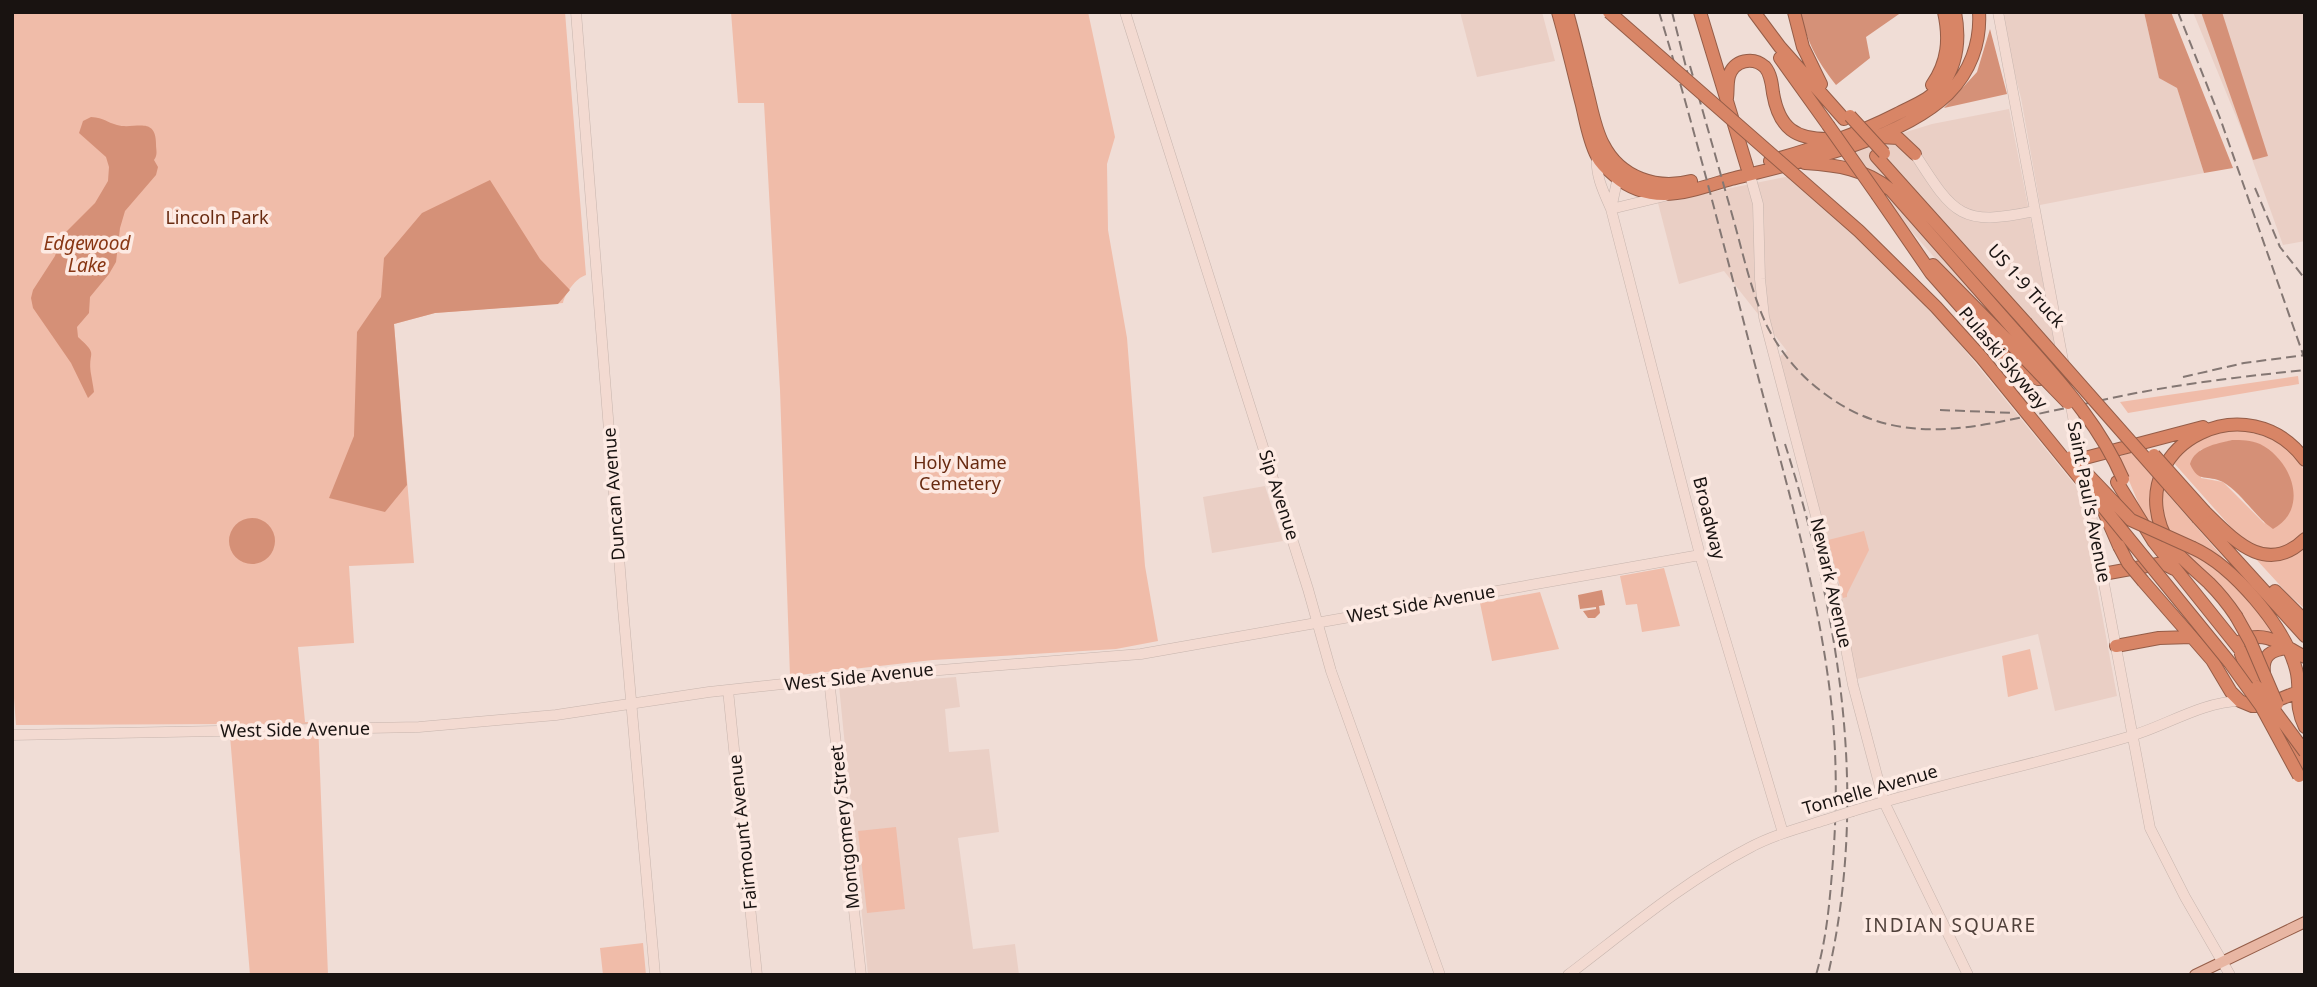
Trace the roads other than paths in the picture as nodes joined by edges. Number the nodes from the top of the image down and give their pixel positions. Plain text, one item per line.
1 (576, 12) edge
2 (1125, 12) edge
3 (1558, 12) edge
4 (1567, 12) edge
5 (1609, 12) edge
6 (1621, 12) edge
7 (1700, 12) edge
8 (1748, 12) edge
9 (1754, 12) edge
10 (1763, 12) edge
11 (1794, 12) edge
12 (1944, 12) edge
13 (1955, 12) edge
14 (1979, 12) edge
15 (1998, 12) edge
16 (1786, 55) junction
17 (1821, 84) junction
18 (1727, 98) junction
19 (1914, 111) junction
20 (1847, 117) junction
21 (1873, 137) junction
22 (1845, 138) junction
23 (1915, 154) junction
24 (1597, 157) junction
25 (1798, 162) junction
26 (1749, 171) junction
27 (1617, 173) junction
28 (1603, 191) junction
29 (1671, 194) junction
30 (1611, 209) junction
31 (2035, 211) junction
32 (1896, 223) junction
33 (2020, 329) junction
34 (2066, 378) junction
35 (2238, 423) junction
36 (2076, 458) junction
37 (2305, 460) edge
38 (2091, 494) junction
39 (2202, 515) junction
40 (2305, 539) edge
41 (1700, 555) junction
42 (2102, 574) junction
43 (2180, 575) junction
44 (2171, 613) junction
45 (2305, 621) edge
46 (1318, 622) junction
47 (2305, 636) edge
48 (2192, 637) junction
49 (2159, 638) junction
50 (2236, 645) junction
51 (2116, 646) junction
52 (2288, 648) junction
53 (2305, 657) edge
54 (830, 679) junction
55 (2225, 681) junction
56 (2267, 687) junction
57 (729, 690) junction
58 (2301, 691) edge
59 (2241, 702) junction
60 (631, 704) junction
61 (2212, 705) junction
62 (2267, 705) junction
63 (2305, 727) edge
64 (2279, 729) junction
65 (12, 735) edge
66 (2133, 736) junction
67 (2305, 751) edge
68 (2303, 776) edge
69 (1884, 802) junction
70 (1783, 833) junction
71 (2305, 922) edge
72 (2222, 962) junction
73 (655, 975) edge
74 (757, 975) edge
75 (861, 975) edge
76 (1440, 975) edge
77 (1569, 975) edge
78 (1968, 975) edge
79 (2195, 975) edge
80 (2230, 975) edge

1 - 60 street, Duncan Avenue
2 - 46 street, Sip Avenue
3 - 24 highway
4 - 27 highway
5 - 38 highway, Pulaski Skyway, bridge
6 - 36 highway, Pulaski Skyway, bridge
7 - 18 highway
8 - 16 highway
9 - 16 highway
10 - 16 highway
11 - 17 highway
12 - 19 highway
13 - 19 highway
14 - 19 highway
15 - 31 street, Saint Paul's Avenue
16 - 17 highway
16 - 20 highway
16 - 32 highway, bridge
17 - 20 highway
18 - 22 highway
18 - 26 highway
19 - 21 highway
19 - 22 highway
19 - 23 highway
20 - 33 highway
21 - 23 highway
21 - 25 highway
22 - 26 highway
23 - 31 street
24 - 27 highway
24 - 28 street, Broadway
25 - 26 highway
25 - 33 highway
26 - 27 highway
26 - 29 highway
26 - 69 street, Newark Avenue
27 - 28 street
27 - 29 highway
27 - 30 street, Broadway
28 - 30 street, Broadway
29 - 30 street
30 - 41 street, Broadway
31 - 34 street, Saint Paul's Avenue
32 - 33 highway
32 - 34 highway
33 - 39 highway, US 1-9 Truck, bridge
33 - 39 highway, US 1-9 Truck, bridge
33 - 43 highway, bridge
34 - 36 street, Saint Paul's Avenue
35 - 36 highway
35 - 37 highway
35 - 67 highway, bridge
36 - 42 street, Saint Paul's Avenue
36 - 52 highway, bridge
36 - 67 highway, Pulaski Skyway, bridge
38 - 44 highway, bridge
38 - 68 highway, Pulaski Skyway, bridge
39 - 40 highway
39 - 45 highway
39 - 47 highway, US 1-9 Truck
41 - 46 street, West Side Avenue
41 - 70 street, Broadway
42 - 43 highway
42 - 51 street, Saint Paul's Avenue
43 - 50 highway
44 - 48 highway
44 - 49 highway
46 - 54 street, West Side Avenue
46 - 76 street, Sip Avenue
48 - 49 highway
48 - 55 highway
49 - 51 highway
50 - 52 highway
50 - 55 highway
50 - 56 highway
50 - 62 highway
51 - 66 street, Saint Paul's Avenue
52 - 53 highway
52 - 56 highway
52 - 58 highway
54 - 57 street, West Side Avenue
54 - 75 street, Montgomery Street
55 - 59 highway
55 - 61 street
56 - 62 highway
57 - 60 street, West Side Avenue
57 - 74 street, Fairmount Avenue
58 - 62 highway
58 - 63 highway
59 - 61 street, Tonnelle Avenue
59 - 62 highway, Tonnelle Avenue
59 - 64 highway
60 - 65 street, West Side Avenue
60 - 73 street, Duncan Avenue
61 - 66 street, Tonnelle Avenue
62 - 64 highway
64 - 68 highway
66 - 69 street, Tonnelle Avenue
66 - 72 street, Saint Paul's Avenue
69 - 70 street, Tonnelle Avenue, bridge
69 - 78 street, Newark Avenue
70 - 77 street, Tonnelle Avenue
71 - 72 main road
72 - 79 main road
72 - 80 street, Saint Paul's Avenue

